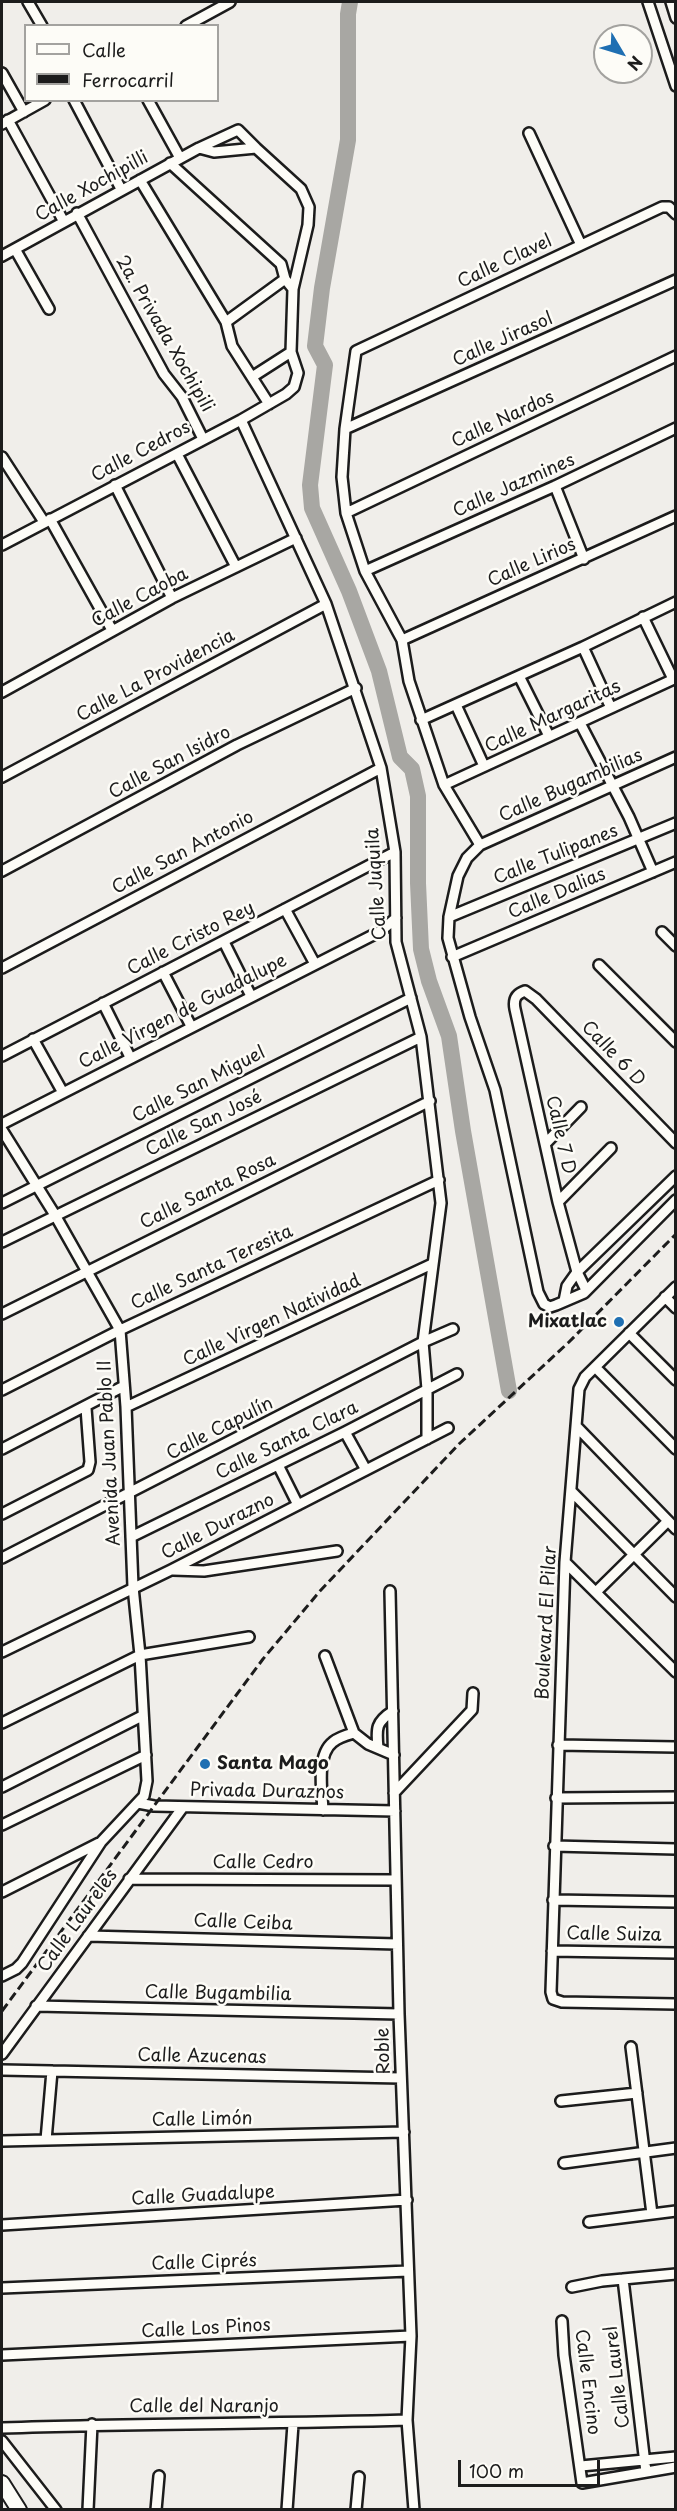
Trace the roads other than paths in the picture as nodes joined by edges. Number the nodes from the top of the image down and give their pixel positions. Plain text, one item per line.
1 (28, 2) edge
2 (230, 2) edge
3 (648, 2) edge
4 (670, 2) edge
5 (675, 18) edge
6 (41, 24) edge
7 (190, 24) edge
8 (2, 73) edge
9 (675, 86) edge
10 (42, 102) edge
11 (75, 102) edge
12 (149, 102) edge
13 (24, 112) junction
14 (5, 122) edge
15 (529, 134) dead end
16 (199, 148) junction
17 (256, 148) junction
18 (180, 158) junction
19 (170, 163) junction
20 (140, 180) junction
21 (121, 189) junction
22 (672, 211) edge
23 (78, 213) junction
24 (64, 222) junction
25 (580, 245) junction
26 (15, 249) junction
27 (2, 256) edge
28 (285, 279) junction
29 (675, 280) edge
30 (293, 289) junction
31 (49, 309) dead end
32 (226, 322) junction
33 (291, 352) junction
34 (675, 356) edge
35 (252, 377) junction
36 (268, 404) junction
37 (242, 420) junction
38 (675, 428) edge
39 (345, 429) junction
40 (203, 439) junction
41 (177, 454) junction
42 (2, 458) edge
43 (5, 471) edge
44 (115, 484) junction
45 (555, 486) junction
46 (345, 513) junction
47 (675, 516) edge
48 (46, 520) junction
49 (296, 538) junction
50 (2, 545) edge
51 (584, 559) junction
52 (236, 567) junction
53 (364, 571) junction
54 (172, 598) junction
55 (675, 602) edge
56 (326, 604) junction
57 (643, 617) junction
58 (112, 630) junction
59 (402, 640) junction
60 (583, 647) junction
61 (519, 676) junction
62 (674, 678) edge
63 (356, 688) junction
64 (2, 692) edge
65 (456, 705) junction
66 (611, 708) junction
67 (421, 720) junction
68 (580, 723) junction
69 (549, 736) junction
70 (675, 757) edge
71 (484, 766) junction
72 (381, 768) junction
73 (2, 777) edge
74 (444, 785) junction
75 (613, 786) junction
76 (675, 823) edge
77 (638, 839) junction
78 (480, 845) junction
79 (395, 852) junction
80 (675, 862) edge
81 (2, 871) edge
82 (653, 872) junction
83 (285, 909) junction
84 (449, 916) junction
85 (396, 918) junction
86 (381, 932) junction
87 (662, 933) dead end
88 (224, 942) junction
89 (396, 942) junction
90 (675, 946) edge
91 (452, 957) junction
92 (315, 964) junction
93 (599, 965) dead end
94 (2, 968) edge
95 (163, 972) junction
96 (525, 991) joint
97 (251, 996) junction
98 (411, 998) junction
99 (103, 1003) junction
100 (191, 1026) junction
101 (421, 1037) junction
102 (33, 1039) junction
103 (675, 1042) edge
104 (2, 1056) edge
105 (130, 1058) junction
106 (62, 1091) junction
107 (430, 1101) junction
108 (581, 1107) dead end
109 (2, 1124) edge
110 (2, 1130) edge
111 (675, 1143) edge
112 (545, 1144) junction
113 (610, 1148) dead end
114 (675, 1176) edge
115 (439, 1180) junction
116 (37, 1185) junction
117 (675, 1200) edge
118 (558, 1202) junction
119 (2, 1203) edge
120 (56, 1215) junction
121 (2, 1242) edge
122 (432, 1264) junction
123 (88, 1271) junction
124 (577, 1272) junction
125 (675, 1287) edge
126 (586, 1290) junction
127 (665, 1297) junction
128 (564, 1300) junction
129 (675, 1308) edge
130 (2, 1314) edge
131 (453, 1329) dead end
132 (120, 1330) junction
133 (629, 1334) junction
134 (423, 1342) junction
135 (595, 1367) junction
136 (457, 1374) dead end
137 (675, 1380) edge
138 (124, 1386) junction
139 (427, 1389) junction
140 (2, 1390) edge
141 (126, 1407) junction
142 (86, 1408) junction
143 (576, 1426) junction
144 (448, 1428) dead end
145 (345, 1432) junction
146 (427, 1439) junction
147 (2, 1449) edge
148 (675, 1449) edge
149 (278, 1465) junction
150 (366, 1470) junction
151 (571, 1491) junction
152 (129, 1493) junction
153 (298, 1505) junction
154 (2, 1514) edge
155 (668, 1521) junction
156 (675, 1529) edge
157 (131, 1537) junction
158 (337, 1551) dead end
159 (633, 1555) junction
160 (2, 1558) edge
161 (565, 1562) junction
162 (171, 1570) junction
163 (133, 1587) junction
164 (390, 1591) dead end
165 (596, 1592) junction
166 (675, 1597) edge
167 (249, 1637) dead end
168 (2, 1652) edge
169 (140, 1655) junction
170 (325, 1656) dead end
171 (675, 1672) edge
172 (473, 1693) dead end
173 (393, 1711) junction
174 (142, 1716) junction
175 (2, 1723) edge
176 (354, 1733) junction
177 (558, 1745) junction
178 (675, 1747) edge
179 (378, 1748) junction
180 (146, 1755) junction
181 (394, 1755) junction
182 (2, 1786) edge
183 (394, 1793) junction
184 (675, 1797) edge
185 (556, 1798) junction
186 (138, 1803) junction
187 (183, 1807) junction
188 (323, 1810) junction
189 (395, 1811) junction
190 (2, 1825) edge
191 (101, 1842) junction
192 (554, 1846) junction
193 (675, 1849) edge
194 (129, 1879) junction
195 (396, 1880) junction
196 (2, 1892) edge
197 (553, 1900) junction
198 (675, 1902) edge
199 (88, 1936) junction
200 (397, 1944) junction
201 (552, 1951) junction
202 (675, 1953) edge
203 (2, 1976) edge
204 (675, 2004) edge
205 (36, 2006) junction
206 (399, 2014) junction
207 (631, 2047) dead end
208 (2, 2054) edge
209 (2, 2070) edge
210 (52, 2071) junction
211 (401, 2078) junction
212 (637, 2093) junction
213 (561, 2101) dead end
214 (404, 2132) junction
215 (46, 2140) junction
216 (2, 2141) edge
217 (675, 2148) edge
218 (645, 2153) junction
219 (564, 2163) dead end
220 (407, 2200) junction
221 (675, 2211) edge
222 (652, 2214) junction
223 (589, 2222) dead end
224 (2, 2225) edge
225 (408, 2271) junction
226 (675, 2274) edge
227 (623, 2279) junction
228 (572, 2287) dead end
229 (2, 2288) edge
230 (562, 2321) dead end
231 (411, 2336) junction
232 (2, 2355) edge
233 (407, 2420) junction
234 (92, 2424) junction
235 (293, 2424) junction
236 (2, 2428) edge
237 (2, 2440) edge
238 (675, 2457) edge
239 (644, 2460) junction
240 (581, 2466) junction
241 (675, 2467) edge
242 (646, 2472) junction
243 (159, 2476) dead end
244 (359, 2477) dead end
245 (2, 2483) edge
246 (19, 2510) edge
247 (56, 2510) edge
248 (88, 2510) edge
249 (156, 2510) edge
250 (287, 2510) edge
251 (357, 2510) edge
252 (414, 2510) edge

1 - 6 street
2 - 7 street
3 - 9 street
4 - 5 street
8 - 13 street
10 - 13 street
11 - 21 street
12 - 18 street
13 - 14 street
14 - 24 street
15 - 25 street
16 - 17 street
16 - 17 street, Calle Xochipilli
16 - 18 street, Calle Xochipilli
17 - 30 street
18 - 19 street, Calle Xochipilli
19 - 20 street, Calle Xochipilli
19 - 28 street
20 - 21 street, Calle Xochipilli
20 - 32 street
21 - 23 street, Calle Xochipilli
22 - 25 street, Calle Clavel
23 - 24 street, Calle Xochipilli
23 - 40 street, 2a. Privada Xochipili
24 - 26 street, Calle Xochipilli
25 - 39 street, Calle Clavel
26 - 27 street, Calle Xochipilli
26 - 31 street
28 - 30 street
28 - 32 street
29 - 39 street, Calle Jirasol
30 - 33 street
32 - 35 street
33 - 35 street
33 - 36 street, Calle Cedros
34 - 46 street, Calle Nardos
35 - 36 street
36 - 37 street, Calle Cedros
37 - 40 street, Calle Cedros
37 - 49 street, Calle Juquila
38 - 45 street, Calle Jazmines
39 - 46 street
40 - 41 street, Calle Cedros
41 - 44 street, Calle Cedros
41 - 52 street
42 - 43 street
43 - 48 street
44 - 48 street, Calle Cedros
44 - 54 street
45 - 51 street
45 - 53 street, Calle Jazmines
46 - 53 street
47 - 51 street, Calle Lirios
48 - 50 street, Calle Cedros
48 - 58 street
49 - 52 street, Calle Caoba
49 - 56 street, Calle Juquila
51 - 59 street, Calle Lirios
52 - 54 street, Calle Caoba
53 - 59 street
54 - 58 street, Calle Caoba
55 - 57 street
56 - 63 street, Calle Juquila
56 - 73 street, Calle La Providencia
57 - 60 street
57 - 62 street
58 - 64 street, Calle Caoba
59 - 67 street
60 - 61 street
60 - 66 street
61 - 65 street
61 - 69 street
62 - 66 street, Calle Margaritas
63 - 72 street, Calle Juquila
63 - 81 street, Calle San Isidro
65 - 67 street
65 - 71 street
66 - 68 street, Calle Margaritas
67 - 74 street
68 - 69 street, Calle Margaritas
68 - 75 street
69 - 71 street, Calle Margaritas
70 - 75 street, Calle Bugambilias
71 - 74 street, Calle Margaritas
72 - 79 street, Calle Juquila
72 - 94 street, Calle San Antonio
74 - 78 street
75 - 77 street
75 - 78 street, Calle Bugambilias
76 - 77 street, Calle Tulipanes
77 - 82 street
77 - 84 street, Calle Tulipanes
78 - 84 street
79 - 83 street, Calle Cristo Rey
79 - 85 street, Calle Juquila
80 - 82 street, Calle Dalias
82 - 91 street, Calle Dalias
83 - 88 street, Calle Cristo Rey
83 - 92 street
84 - 91 street
85 - 86 street, Calle Virgen de Guadalupe
85 - 89 street, Calle Juquila
86 - 89 street
86 - 92 street, Calle Virgen de Guadalupe
87 - 90 street
88 - 95 street, Calle Cristo Rey
88 - 97 street
89 - 98 street, Calle Juquila
91 - 128 street
92 - 97 street, Calle Virgen de Guadalupe
93 - 103 street
95 - 99 street, Calle Cristo Rey
95 - 100 street
96 - 111 street, Calle 6 D
96 - 112 street, Calle 7 D
97 - 100 street, Calle Virgen de Guadalupe
98 - 101 street, Calle Juquila
98 - 116 street, Calle San Miguel
99 - 102 street, Calle Cristo Rey
99 - 105 street
100 - 105 street, Calle Virgen de Guadalupe
101 - 107 street, Calle Juquila
101 - 120 street, Calle San José
102 - 104 street, Calle Cristo Rey
102 - 106 street
105 - 106 street, Calle Virgen de Guadalupe
106 - 109 street, Calle Virgen de Guadalupe
107 - 115 street, Calle Juquila
107 - 123 street, Calle Santa Rosa
108 - 112 street
110 - 116 street, Avenida Juan Pablo II
112 - 118 street, Calle 7 D
113 - 118 street
114 - 124 street
115 - 122 street, Calle Juquila
115 - 132 street, Calle Santa Teresita
116 - 119 street, Calle San Miguel
116 - 120 street, Avenida Juan Pablo II
117 - 126 street
118 - 124 street, Calle 7 D
120 - 121 street, Calle San José
120 - 123 street, Avenida Juan Pablo II
122 - 134 street, Calle Juquila
122 - 141 street, Calle Virgen Natividad
123 - 130 street, Calle Santa Rosa
123 - 132 street, Avenida Juan Pablo II
124 - 126 street, Calle 7 D
124 - 128 street
125 - 127 street, Boulevard El Pilar
126 - 128 street
127 - 129 street
127 - 133 street, Boulevard El Pilar
131 - 134 street, Calle Capulín
132 - 138 street, Avenida Juan Pablo II
132 - 140 street, Calle Santa Teresita
133 - 135 street, Boulevard El Pilar
133 - 137 street
134 - 139 street, Calle Juquila
134 - 152 street, Calle Capulín
135 - 143 street, Boulevard El Pilar
135 - 148 street
136 - 139 street, Calle Santa Clara
138 - 141 street, Avenida Juan Pablo II
138 - 142 street
139 - 145 street, Calle Santa Clara
139 - 146 street, Calle Juquila
141 - 152 street, Avenida Juan Pablo II
142 - 147 street
142 - 154 street
143 - 151 street, Boulevard El Pilar
143 - 155 street
144 - 146 street, Calle Durazno
145 - 149 street, Calle Santa Clara
145 - 150 street
146 - 150 street, Calle Durazno
149 - 153 street
149 - 157 street, Calle Santa Clara
150 - 153 street, Calle Durazno
151 - 159 street
151 - 161 street, Boulevard El Pilar
152 - 157 street, Avenida Juan Pablo II
152 - 160 street, Calle Capulín
153 - 162 street, Calle Durazno
155 - 156 street
155 - 159 street
157 - 163 street, Avenida Juan Pablo II
158 - 162 street
159 - 165 street
159 - 166 street
161 - 165 street
161 - 177 street, Boulevard El Pilar
162 - 163 street, Calle Durazno
163 - 168 street, Calle Durazno
163 - 169 street, Avenida Juan Pablo II
164 - 173 street, Roble
165 - 171 street
167 - 169 street
169 - 174 street, Avenida Juan Pablo II
169 - 175 street
170 - 176 street
172 - 183 street
173 - 179 street
173 - 181 street, Roble
174 - 180 street, Avenida Juan Pablo II
174 - 182 street
176 - 179 street
176 - 188 street
177 - 178 street
177 - 185 street, Boulevard El Pilar
179 - 181 street
180 - 186 street, Avenida Juan Pablo II
180 - 190 street
181 - 183 street, Roble
183 - 189 street, Roble
184 - 185 street
185 - 192 street, Boulevard El Pilar
186 - 187 street, Privada Duraznos
186 - 191 street, Calle Laureles
187 - 188 street, Privada Duraznos
187 - 194 street, Calle Laureles
188 - 189 street, Privada Duraznos
189 - 195 street, Roble
191 - 196 street
191 - 203 street, Calle Laureles
192 - 193 street
192 - 197 street, Boulevard El Pilar
194 - 195 street, Calle Cedro
194 - 199 street, Calle Laureles
195 - 200 street, Roble
197 - 198 street
197 - 201 street, Boulevard El Pilar
199 - 200 street, Calle Ceiba
199 - 205 street, Calle Laureles
200 - 206 street, Roble
201 - 202 street, Calle Suiza
201 - 204 street, Boulevard El Pilar
205 - 206 street, Calle Bugambilia
205 - 208 street, Calle Laureles
206 - 211 street, Roble
207 - 212 street
209 - 210 street, Calle Azucenas
210 - 211 street, Calle Azucenas
210 - 215 street
211 - 214 street, Roble
212 - 213 street
212 - 218 street
214 - 215 street, Calle Limón
214 - 220 street, Roble
215 - 216 street, Calle Limón
217 - 218 street
218 - 219 street
218 - 222 street
220 - 224 street, Calle Guadalupe
220 - 225 street, Roble
221 - 222 street
222 - 223 street
225 - 229 street, Calle Ciprés
225 - 231 street, Roble
226 - 227 street
227 - 228 street
227 - 239 street, Calle Laurel
230 - 240 street, Calle Encino
231 - 232 street, Calle Los Pinos
231 - 233 street, Roble
233 - 235 street, Calle del Naranjo
233 - 252 street, Roble
234 - 235 street, Calle del Naranjo
234 - 236 street, Calle del Naranjo
234 - 248 street
235 - 250 street
237 - 247 street
238 - 239 street
239 - 240 street
239 - 242 street, Calle Laurel
240 - 242 street, Calle Encino
241 - 242 street
243 - 249 street
244 - 251 street
245 - 246 highway

